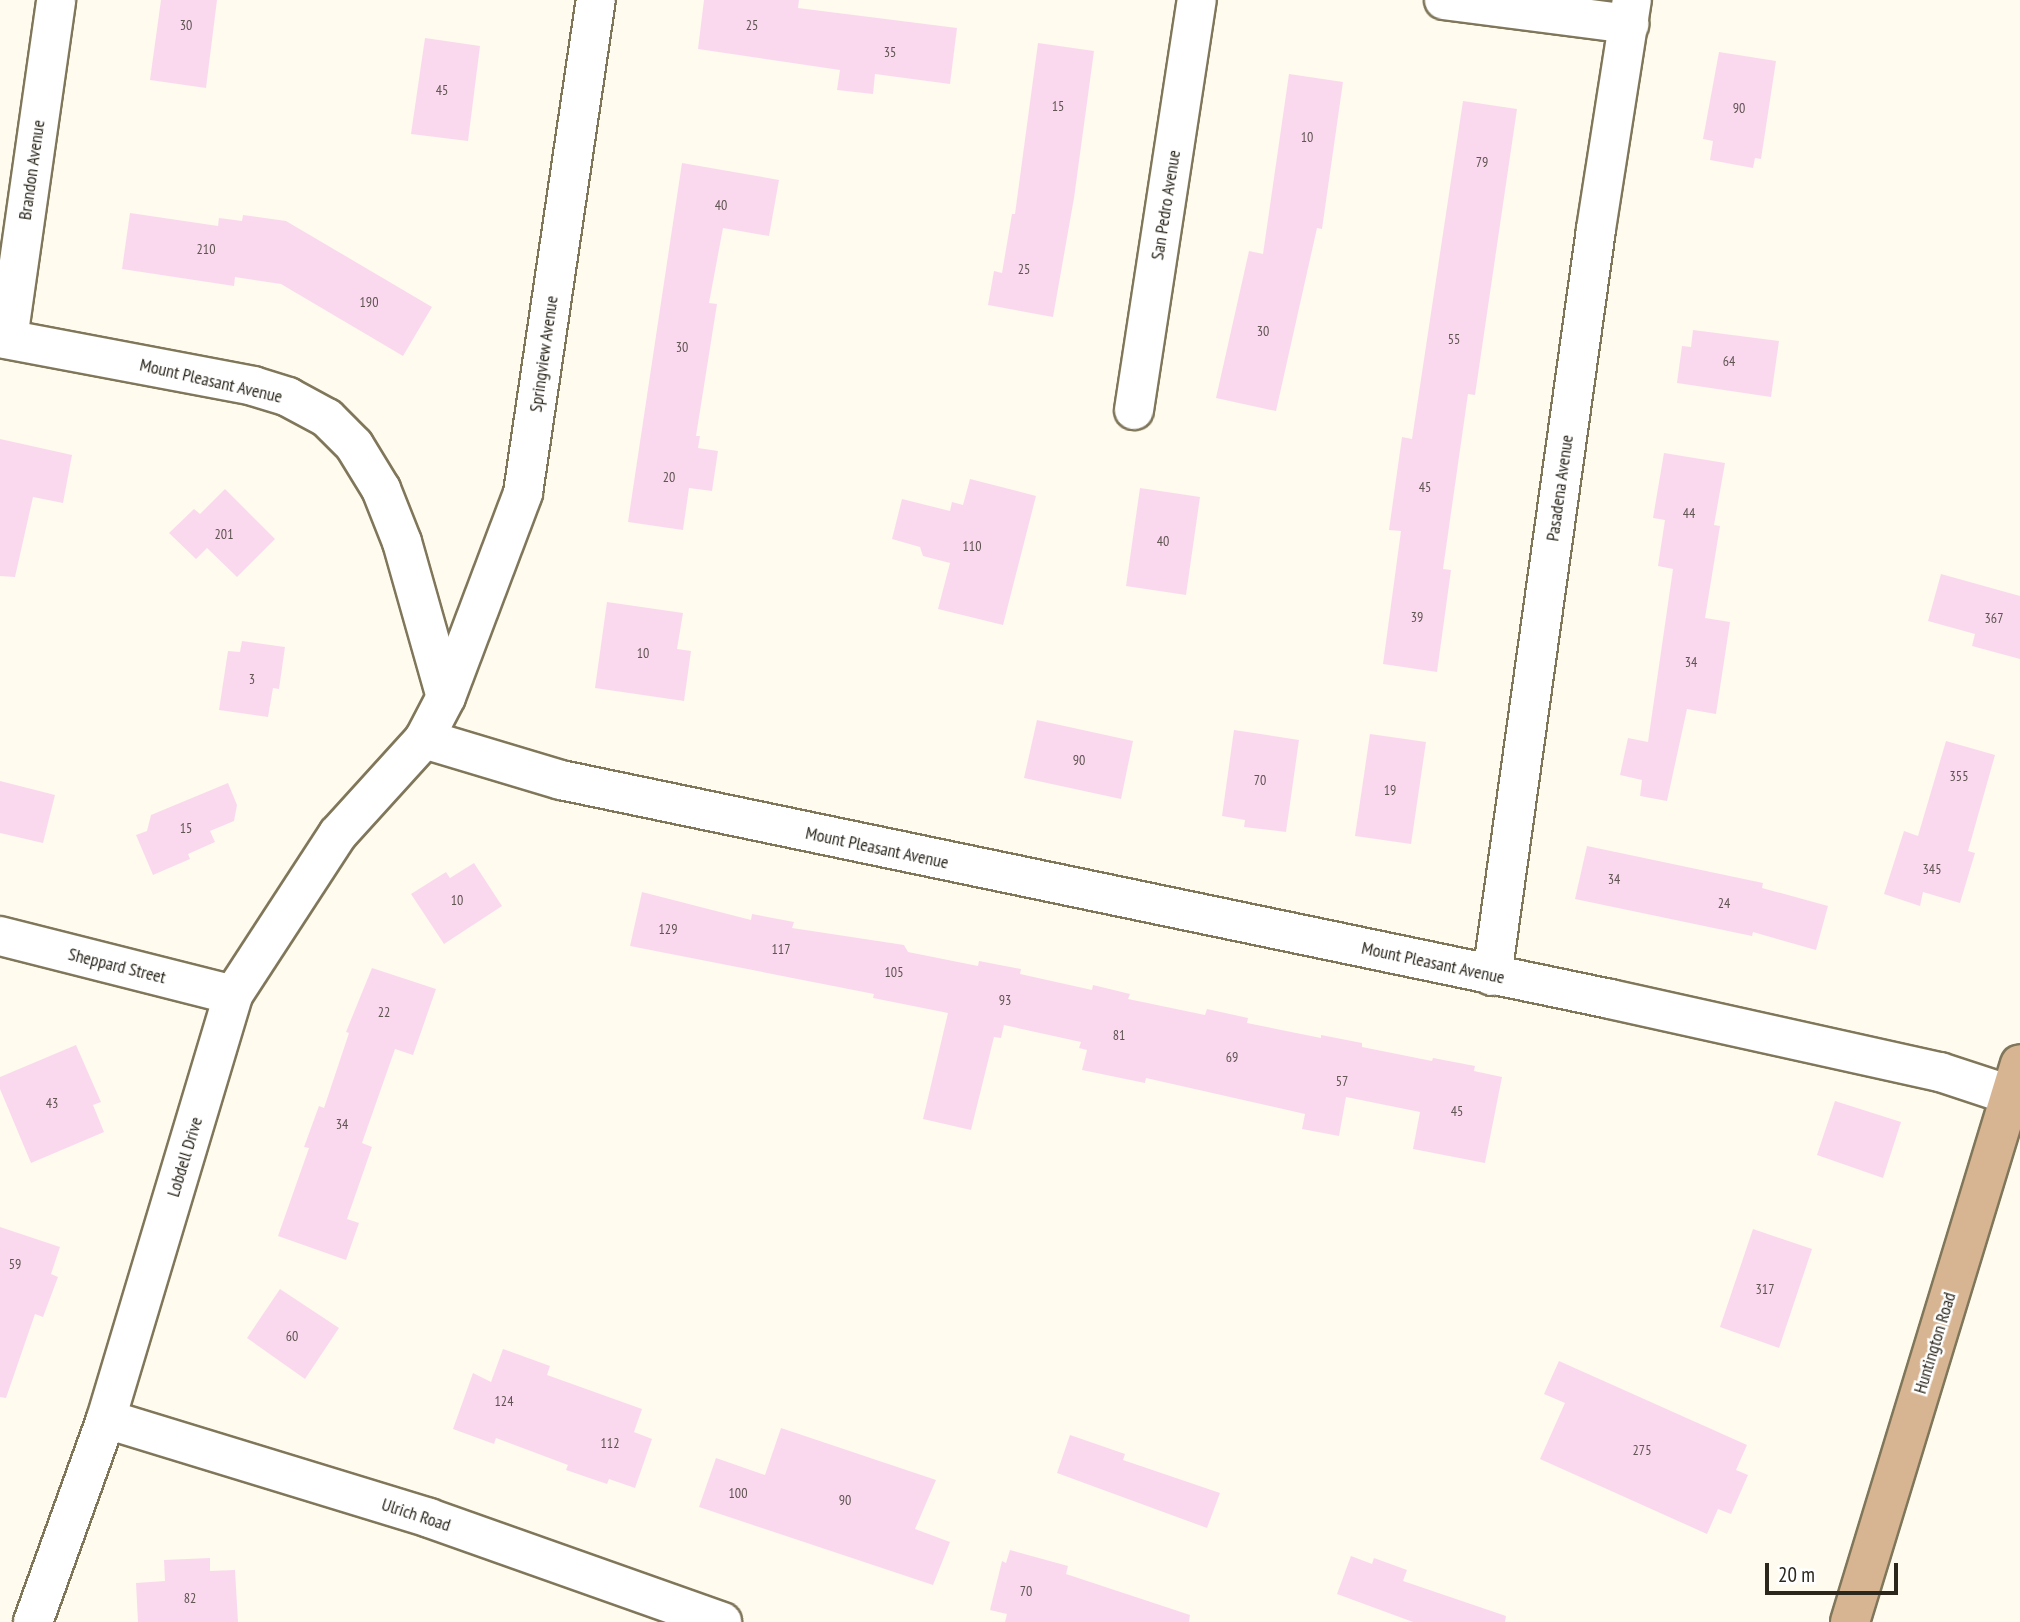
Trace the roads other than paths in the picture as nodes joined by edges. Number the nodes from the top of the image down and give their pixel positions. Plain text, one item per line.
1 (57, 0) edge
2 (596, 0) edge
3 (1198, 0) edge
4 (1444, 0) edge
5 (1630, 12) edge
6 (4, 338) edge
7 (1134, 410) dead end
8 (446, 697) junction
9 (424, 739) junction
10 (0, 936) edge
11 (1492, 976) junction
12 (233, 995) junction
13 (2015, 1080) edge
14 (106, 1419) junction
15 (33, 1622) edge
16 (722, 1622) edge
17 (1850, 1622) edge

1 - 6 street, Brandon Avenue
2 - 8 street, Springview Avenue
3 - 7 street, San Pedro Avenue
4 - 5 street
5 - 11 street, Pasadena Avenue
6 - 8 street, Mount Pleasant Avenue
8 - 9 street
9 - 11 street, Mount Pleasant Avenue
9 - 12 street, Lobdell Drive
10 - 12 street, Sheppard Street
11 - 13 street, Mount Pleasant Avenue
12 - 14 street, Lobdell Drive
13 - 17 main road, Huntington Road
14 - 15 street, Lobdell Drive
14 - 16 street, Ulrich Road

